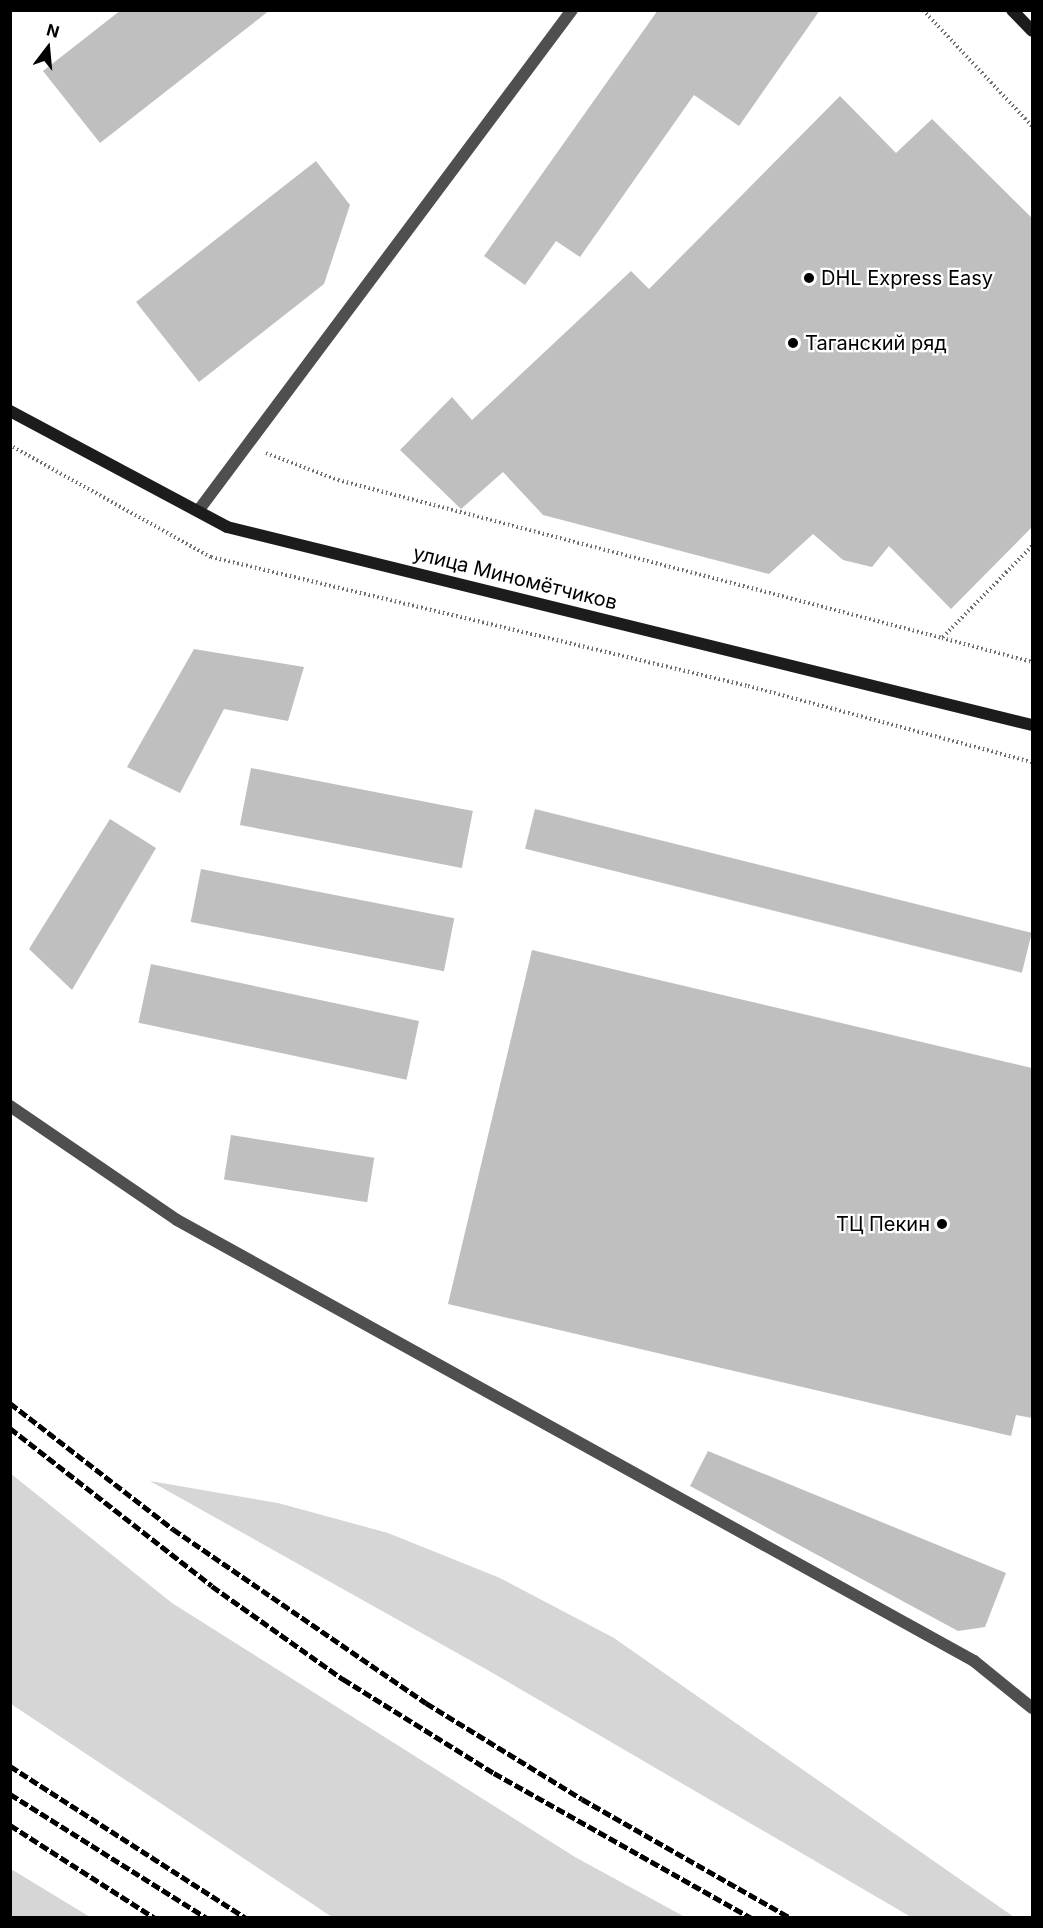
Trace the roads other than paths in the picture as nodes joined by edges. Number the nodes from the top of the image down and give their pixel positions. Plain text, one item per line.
1 (572, 10) edge
2 (1012, 10) edge
3 (1032, 32) edge
4 (10, 411) edge
5 (198, 512) junction
6 (1032, 725) edge
7 (10, 1106) edge
8 (1032, 1708) edge

1 - 5 lane
2 - 3 street
4 - 5 street, улица Миномётчиков
5 - 6 street, улица Миномётчиков
7 - 8 lane

